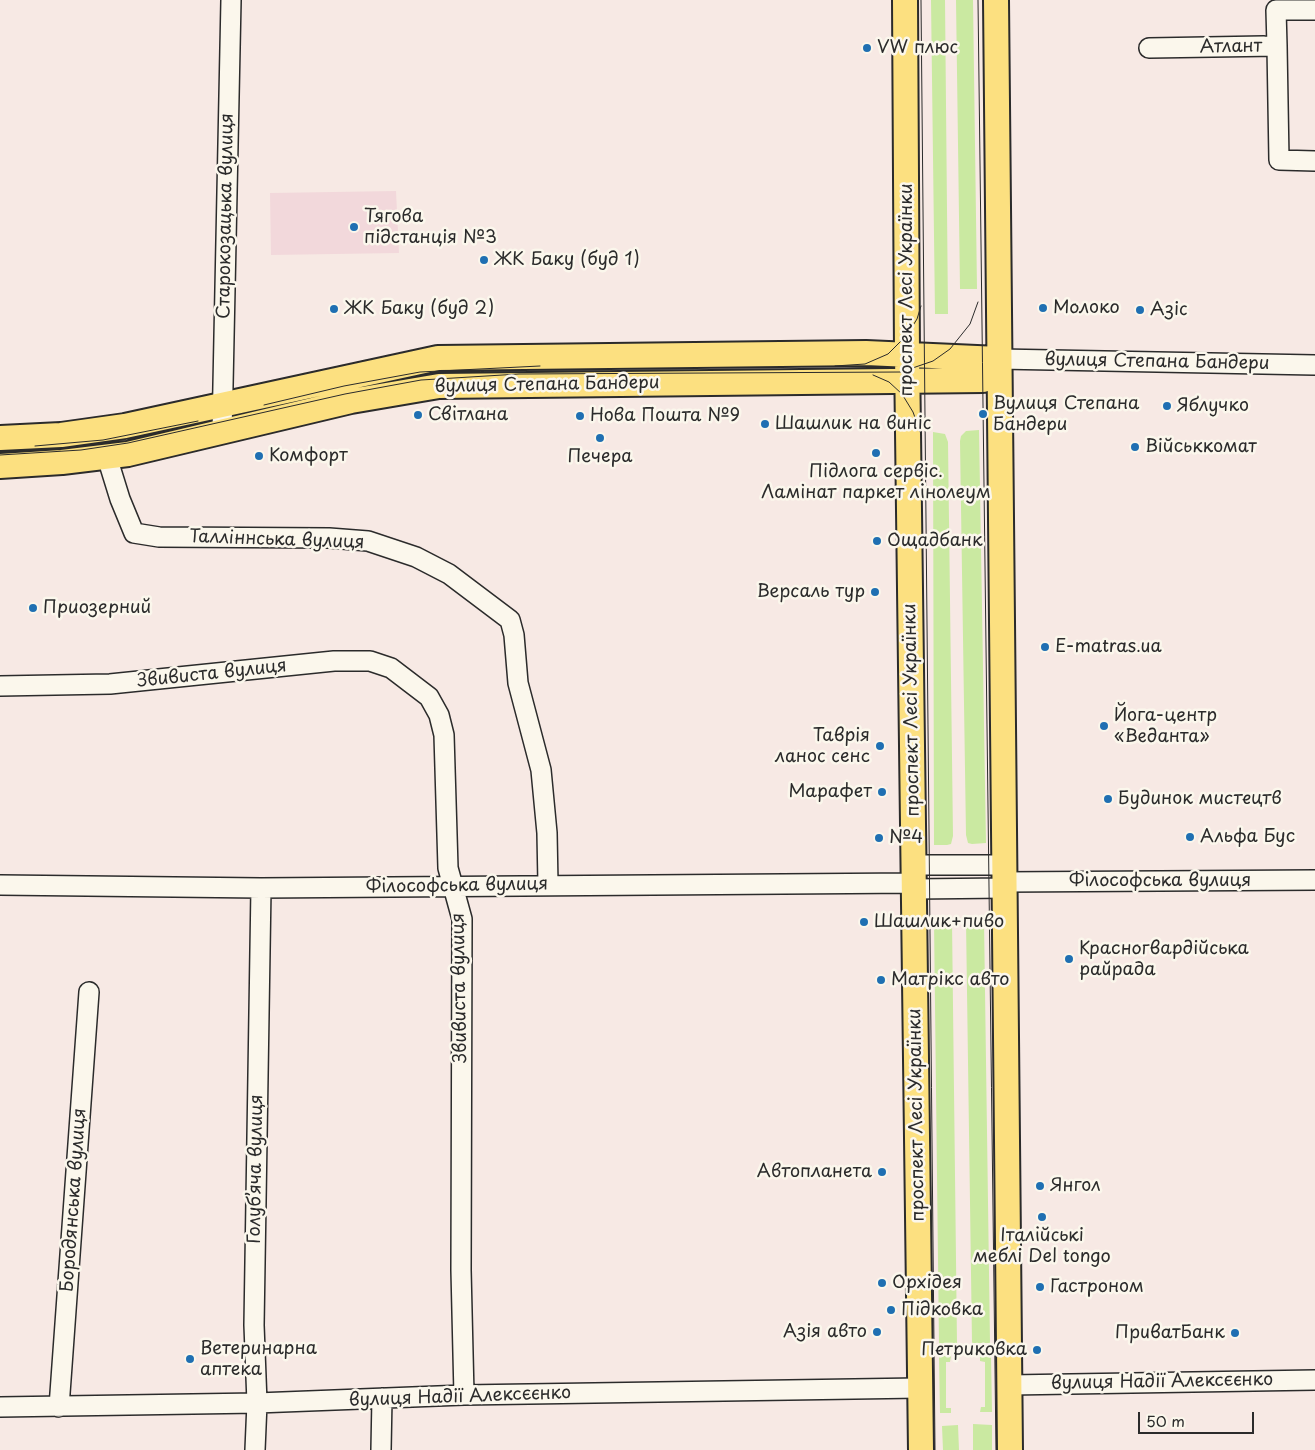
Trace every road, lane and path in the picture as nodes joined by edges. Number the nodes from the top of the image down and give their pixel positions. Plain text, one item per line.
1 (231, 0) edge
2 (905, 0) edge
3 (996, 0) edge
4 (1315, 10) edge
5 (1270, 46) junction
6 (1315, 161) edge
7 (907, 294) junction
8 (866, 353) junction
9 (907, 354) junction
10 (999, 359) junction
11 (1315, 365) edge
12 (865, 382) junction
13 (908, 382) junction
14 (222, 406) junction
15 (908, 428) junction
16 (222, 433) junction
17 (0, 438) edge
18 (107, 457) junction
19 (0, 466) edge
20 (0, 686) edge
21 (1004, 878) junction
22 (914, 879) junction
23 (1315, 880) edge
24 (548, 884) junction
25 (0, 886) edge
26 (454, 886) junction
27 (261, 888) junction
28 (89, 992) dead end
29 (1315, 1380) edge
30 (1010, 1385) junction
31 (920, 1388) junction
32 (464, 1395) junction
33 (382, 1398) junction
34 (257, 1403) junction
35 (0, 1407) edge
36 (58, 1407) junction
37 (255, 1450) edge
38 (381, 1450) edge
39 (920, 1450) edge
40 (1010, 1450) edge

1 - 14 street, Старокозацька вулиця
2 - 7 main road, проспект Лесі Українки
3 - 10 main road
4 - 5 street, Атлант
5 - 5 street, Атлант
5 - 6 street, Атлант
7 - 8 main road
7 - 9 main road, проспект Лесі Українки
8 - 9 main road, вулиця Степана Бандери
8 - 14 main road, вулиця Степана Бандери
9 - 10 main road, вулиця Степана Бандери
9 - 13 main road, проспект Лесі Українки
10 - 11 street, вулиця Степана Бандери
10 - 13 main road, вулиця Степана Бандери
10 - 21 main road
12 - 13 main road, вулиця Степана Бандери
12 - 15 main road
12 - 16 main road, вулиця Степана Бандери
13 - 15 main road, проспект Лесі Українки
14 - 16 street, Старокозацька вулиця
14 - 17 main road, вулиця Степана Бандери
15 - 22 main road, проспект Лесі Українки
16 - 18 main road, вулиця Степана Бандери
18 - 19 main road, вулиця Степана Бандери
18 - 24 street, Талліннська вулиця
20 - 26 street, Звивиста вулиця
21 - 22 street, Філософська вулиця
21 - 23 street, Філософська вулиця
21 - 30 main road
22 - 24 street, Філософська вулиця
22 - 31 main road, проспект Лесі Українки
24 - 26 street, Філософська вулиця
25 - 27 street, Філософська вулиця
26 - 27 street, Філософська вулиця
26 - 32 street, Звивиста вулиця
27 - 34 street, Голубʼяча вулиця
28 - 36 street, Бородянська вулиця
29 - 30 street, вулиця Надії Алексєєнко
30 - 40 main road
31 - 32 street, вулиця Надії Алексєєнко
31 - 39 main road, проспект Лесі Українки
32 - 33 street, вулиця Надії Алексєєнко
33 - 34 street, вулиця Надії Алексєєнко
33 - 38 street
34 - 36 street, вулиця Надії Алексєєнко
34 - 37 street, Голубʼяча вулиця
35 - 36 street, вулиця Надії Алексєєнко

